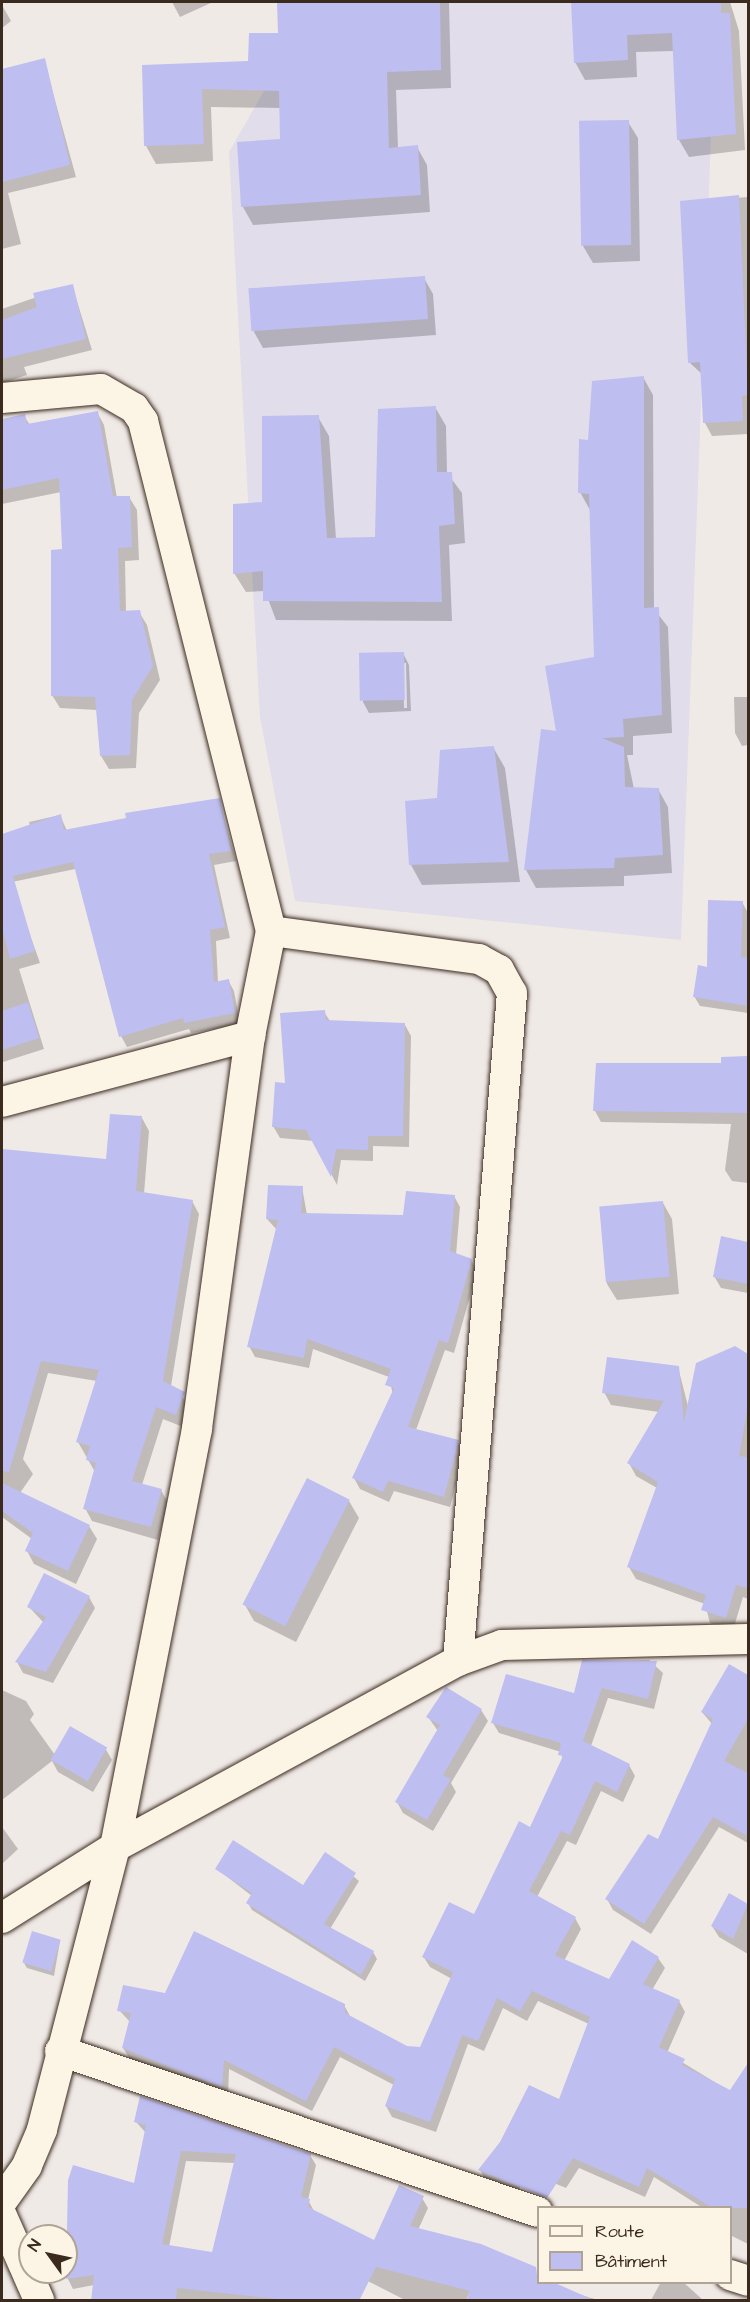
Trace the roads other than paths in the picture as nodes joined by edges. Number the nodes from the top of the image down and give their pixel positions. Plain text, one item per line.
1 (2, 398) edge
2 (271, 931) junction
3 (250, 1036) junction
4 (2, 1102) edge
5 (748, 1638) edge
6 (458, 1661) junction
7 (115, 1847) junction
8 (2, 1918) edge
9 (60, 2051) junction
10 (2, 2201) edge
11 (537, 2212) edge
12 (2, 2216) edge
13 (732, 2276) edge
14 (748, 2281) edge
15 (39, 2301) edge

1 - 2 street
2 - 3 street
2 - 6 street
3 - 4 street
3 - 7 street
5 - 6 street
6 - 7 street
7 - 8 street
7 - 9 street
9 - 10 street
9 - 11 street
12 - 15 street
13 - 14 street

